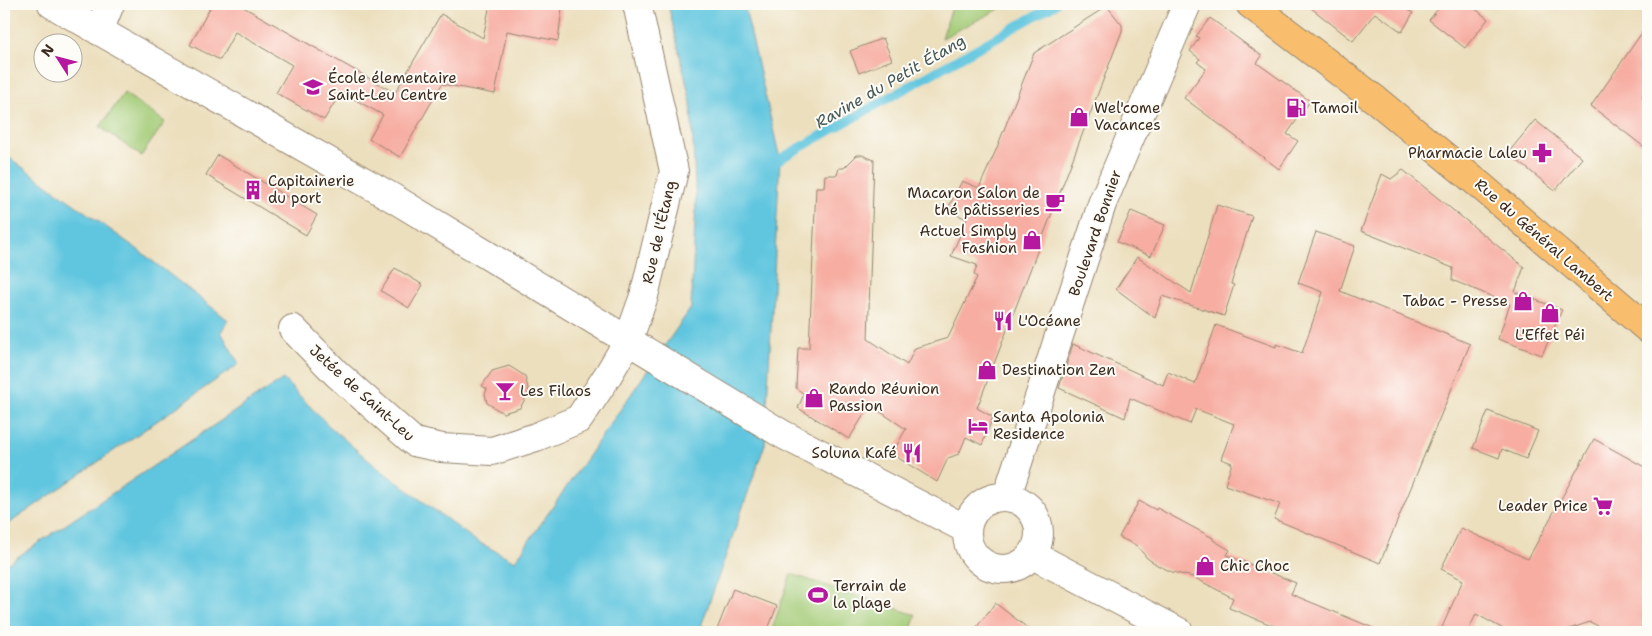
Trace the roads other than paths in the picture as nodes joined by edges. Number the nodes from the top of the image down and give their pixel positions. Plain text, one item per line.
1 (52, 4) edge
2 (110, 4) edge
3 (636, 4) edge
4 (1186, 4) edge
5 (1250, 4) edge
6 (99, 32) junction
7 (293, 329) dead end
8 (1648, 329) edge
9 (638, 346) junction
10 (1007, 496) junction
11 (966, 529) junction
12 (1034, 554) junction
13 (1179, 632) edge

1 - 6 street
2 - 6 street
3 - 9 street, Rue de l'Étang
4 - 10 street, Boulevard Bonnier
5 - 8 main road, Rue du Général Lambert
6 - 9 street
7 - 9 street, Jetée de Saint-Leu
9 - 11 street
10 - 11 street
10 - 12 street
11 - 12 street
12 - 13 street

